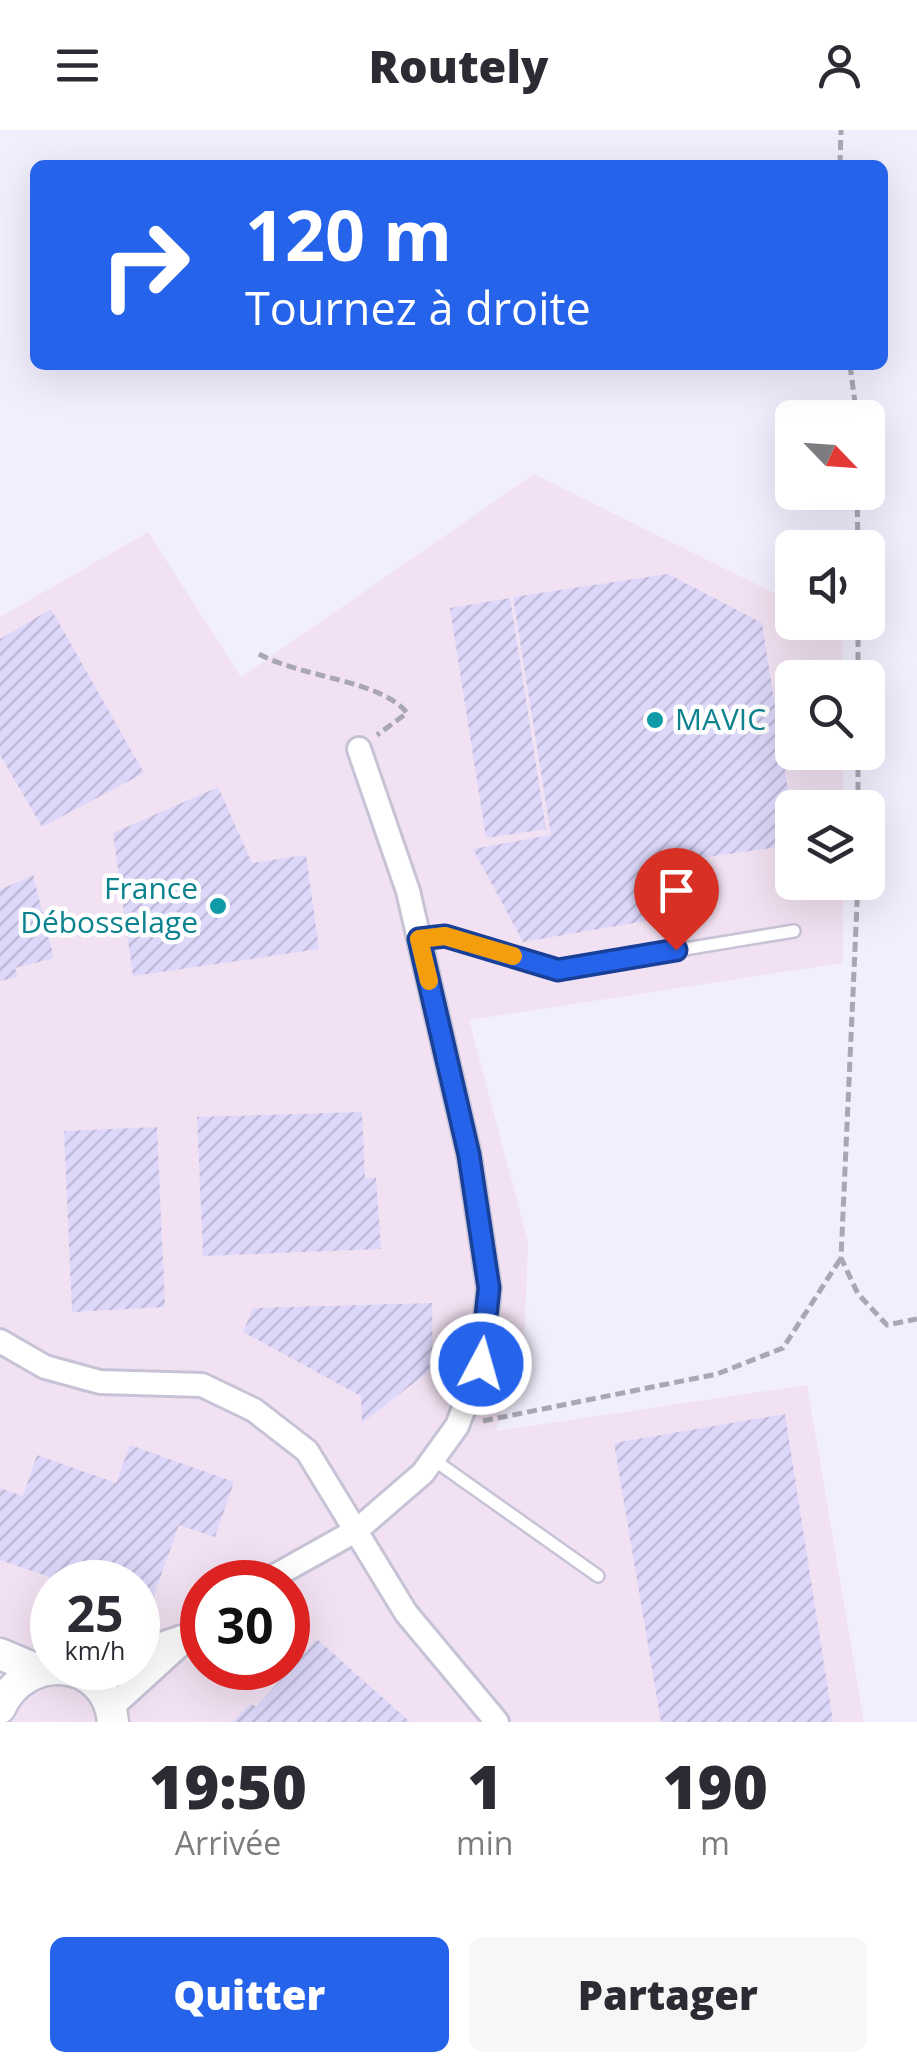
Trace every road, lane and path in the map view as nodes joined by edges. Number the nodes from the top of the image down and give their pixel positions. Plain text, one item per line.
1 (841, 130) edge
2 (840, 160) edge
3 (851, 370) edge
4 (855, 400) edge
5 (259, 654) dead end
6 (359, 749) joint
7 (857, 900) edge
8 (794, 931) dead end
9 (419, 939) junction
10 (842, 1258) junction
11 (917, 1319) edge
12 (0, 1341) edge
13 (457, 1426) junction
14 (434, 1460) junction
15 (356, 1530) junction
16 (303, 1560) edge
17 (598, 1576) dead end
18 (180, 1646) edge
19 (0, 1654) edge
20 (30, 1667) edge
21 (30, 1674) edge
22 (99, 1690) edge
23 (0, 1708) edge
24 (112, 1715) edge
25 (497, 1722) edge

1 - 2 path
3 - 4 path
5 - 6 path
6 - 9 street
7 - 10 path
8 - 9 lane
9 - 13 street
10 - 11 path
10 - 13 path
12 - 15 street
13 - 14 street
14 - 15 street
14 - 17 lane
15 - 16 street
15 - 25 street
18 - 24 street
19 - 20 street
21 - 23 street
22 - 24 street

